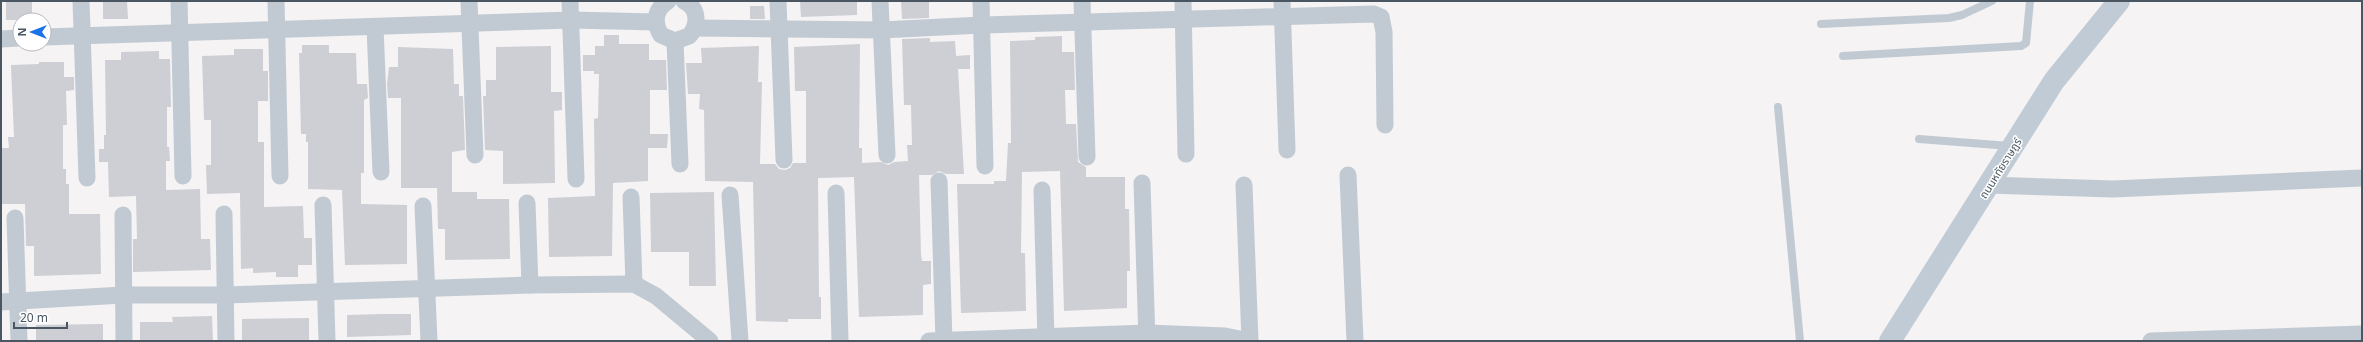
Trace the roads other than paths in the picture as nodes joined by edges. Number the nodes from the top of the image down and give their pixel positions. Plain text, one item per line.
1 (81, 1) edge
2 (179, 1) edge
3 (276, 1) edge
4 (469, 1) edge
5 (570, 1) edge
6 (668, 1) edge
7 (684, 1) edge
8 (778, 1) edge
9 (880, 1) edge
10 (981, 1) edge
11 (1082, 1) edge
12 (1183, 1) edge
13 (1992, 1) edge
14 (2030, 1) edge
15 (2114, 2) edge
16 (1282, 8) edge
17 (1183, 19) junction
18 (571, 20) junction
19 (656, 22) junction
20 (1083, 23) junction
21 (470, 24) junction
22 (1821, 24) dead end
23 (982, 25) junction
24 (375, 27) junction
25 (695, 28) junction
26 (276, 30) junction
27 (778, 30) junction
28 (881, 30) junction
29 (180, 35) junction
30 (82, 36) junction
31 (52, 37) edge
32 (12, 38) edge
33 (1, 39) edge
34 (675, 41) junction
35 (1843, 56) dead end
36 (1778, 107) dead end
37 (1385, 124) dead end
38 (1919, 139) dead end
39 (2013, 147) junction
40 (1286, 150) dead end
41 (1186, 154) dead end
42 (475, 155) dead end
43 (887, 155) dead end
44 (1087, 157) dead end
45 (784, 160) dead end
46 (680, 164) dead end
47 (985, 166) dead end
48 (381, 172) dead end
49 (1348, 175) dead end
50 (184, 176) dead end
51 (280, 176) dead end
52 (87, 178) dead end
53 (2362, 178) edge
54 (576, 179) dead end
55 (939, 181) dead end
56 (1142, 183) dead end
57 (1244, 185) dead end
58 (1989, 185) junction
59 (1042, 190) dead end
60 (836, 193) dead end
61 (730, 195) dead end
62 (631, 197) dead end
63 (528, 203) dead end
64 (323, 205) dead end
65 (423, 206) dead end
66 (224, 214) dead end
67 (123, 215) dead end
68 (15, 218) dead end
69 (634, 284) junction
70 (530, 285) junction
71 (426, 289) junction
72 (326, 293) junction
73 (124, 295) junction
74 (225, 295) junction
75 (9, 301) edge
76 (2362, 334) edge
77 (1147, 337) edge
78 (1046, 339) edge
79 (20, 341) edge
80 (124, 341) edge
81 (226, 341) edge
82 (327, 341) edge
83 (429, 341) edge
84 (710, 341) edge
85 (740, 341) edge
86 (840, 341) edge
87 (939, 341) edge
88 (1249, 341) edge
89 (1355, 341) edge
90 (1800, 341) edge
91 (1890, 341) edge
92 (2151, 341) edge

1 - 30 street
2 - 29 street
3 - 26 street
4 - 21 street
5 - 18 street
6 - 19 street
7 - 25 street
8 - 27 street
9 - 28 street
10 - 23 street
11 - 20 street
12 - 17 street
13 - 22 lane
14 - 35 lane
15 - 39 main road, ถนนหทัยราษฎร์
16 - 17 street
16 - 37 street
16 - 40 street
17 - 20 street
17 - 41 street
18 - 19 street
18 - 21 street
18 - 54 street
19 - 34 street
20 - 23 street
20 - 44 street
21 - 24 street
21 - 42 street
23 - 28 street
23 - 47 street
24 - 26 street
24 - 48 street
25 - 27 street
25 - 34 street
26 - 29 street
26 - 51 street
27 - 28 street
27 - 45 street
28 - 43 street
29 - 30 street
29 - 50 street
30 - 31 street
30 - 52 street
32 - 33 street
34 - 46 street
36 - 90 lane
38 - 39 lane
39 - 58 main road, ถนนหทัยราษฎร์
49 - 89 street
53 - 58 street
55 - 87 street
56 - 77 street
57 - 88 street
58 - 91 main road, ถนนหทัยราษฎร์
59 - 78 street
60 - 86 street
61 - 85 street
62 - 69 street
63 - 70 street
64 - 72 street
65 - 71 street
66 - 74 street
67 - 73 street
68 - 75 street
69 - 70 street
69 - 84 street
70 - 71 street
71 - 72 street
71 - 83 street
72 - 74 street
72 - 82 street
73 - 74 street
73 - 75 street
73 - 80 street
74 - 81 street
75 - 79 street
76 - 92 street
77 - 78 street
77 - 88 street
78 - 87 street

